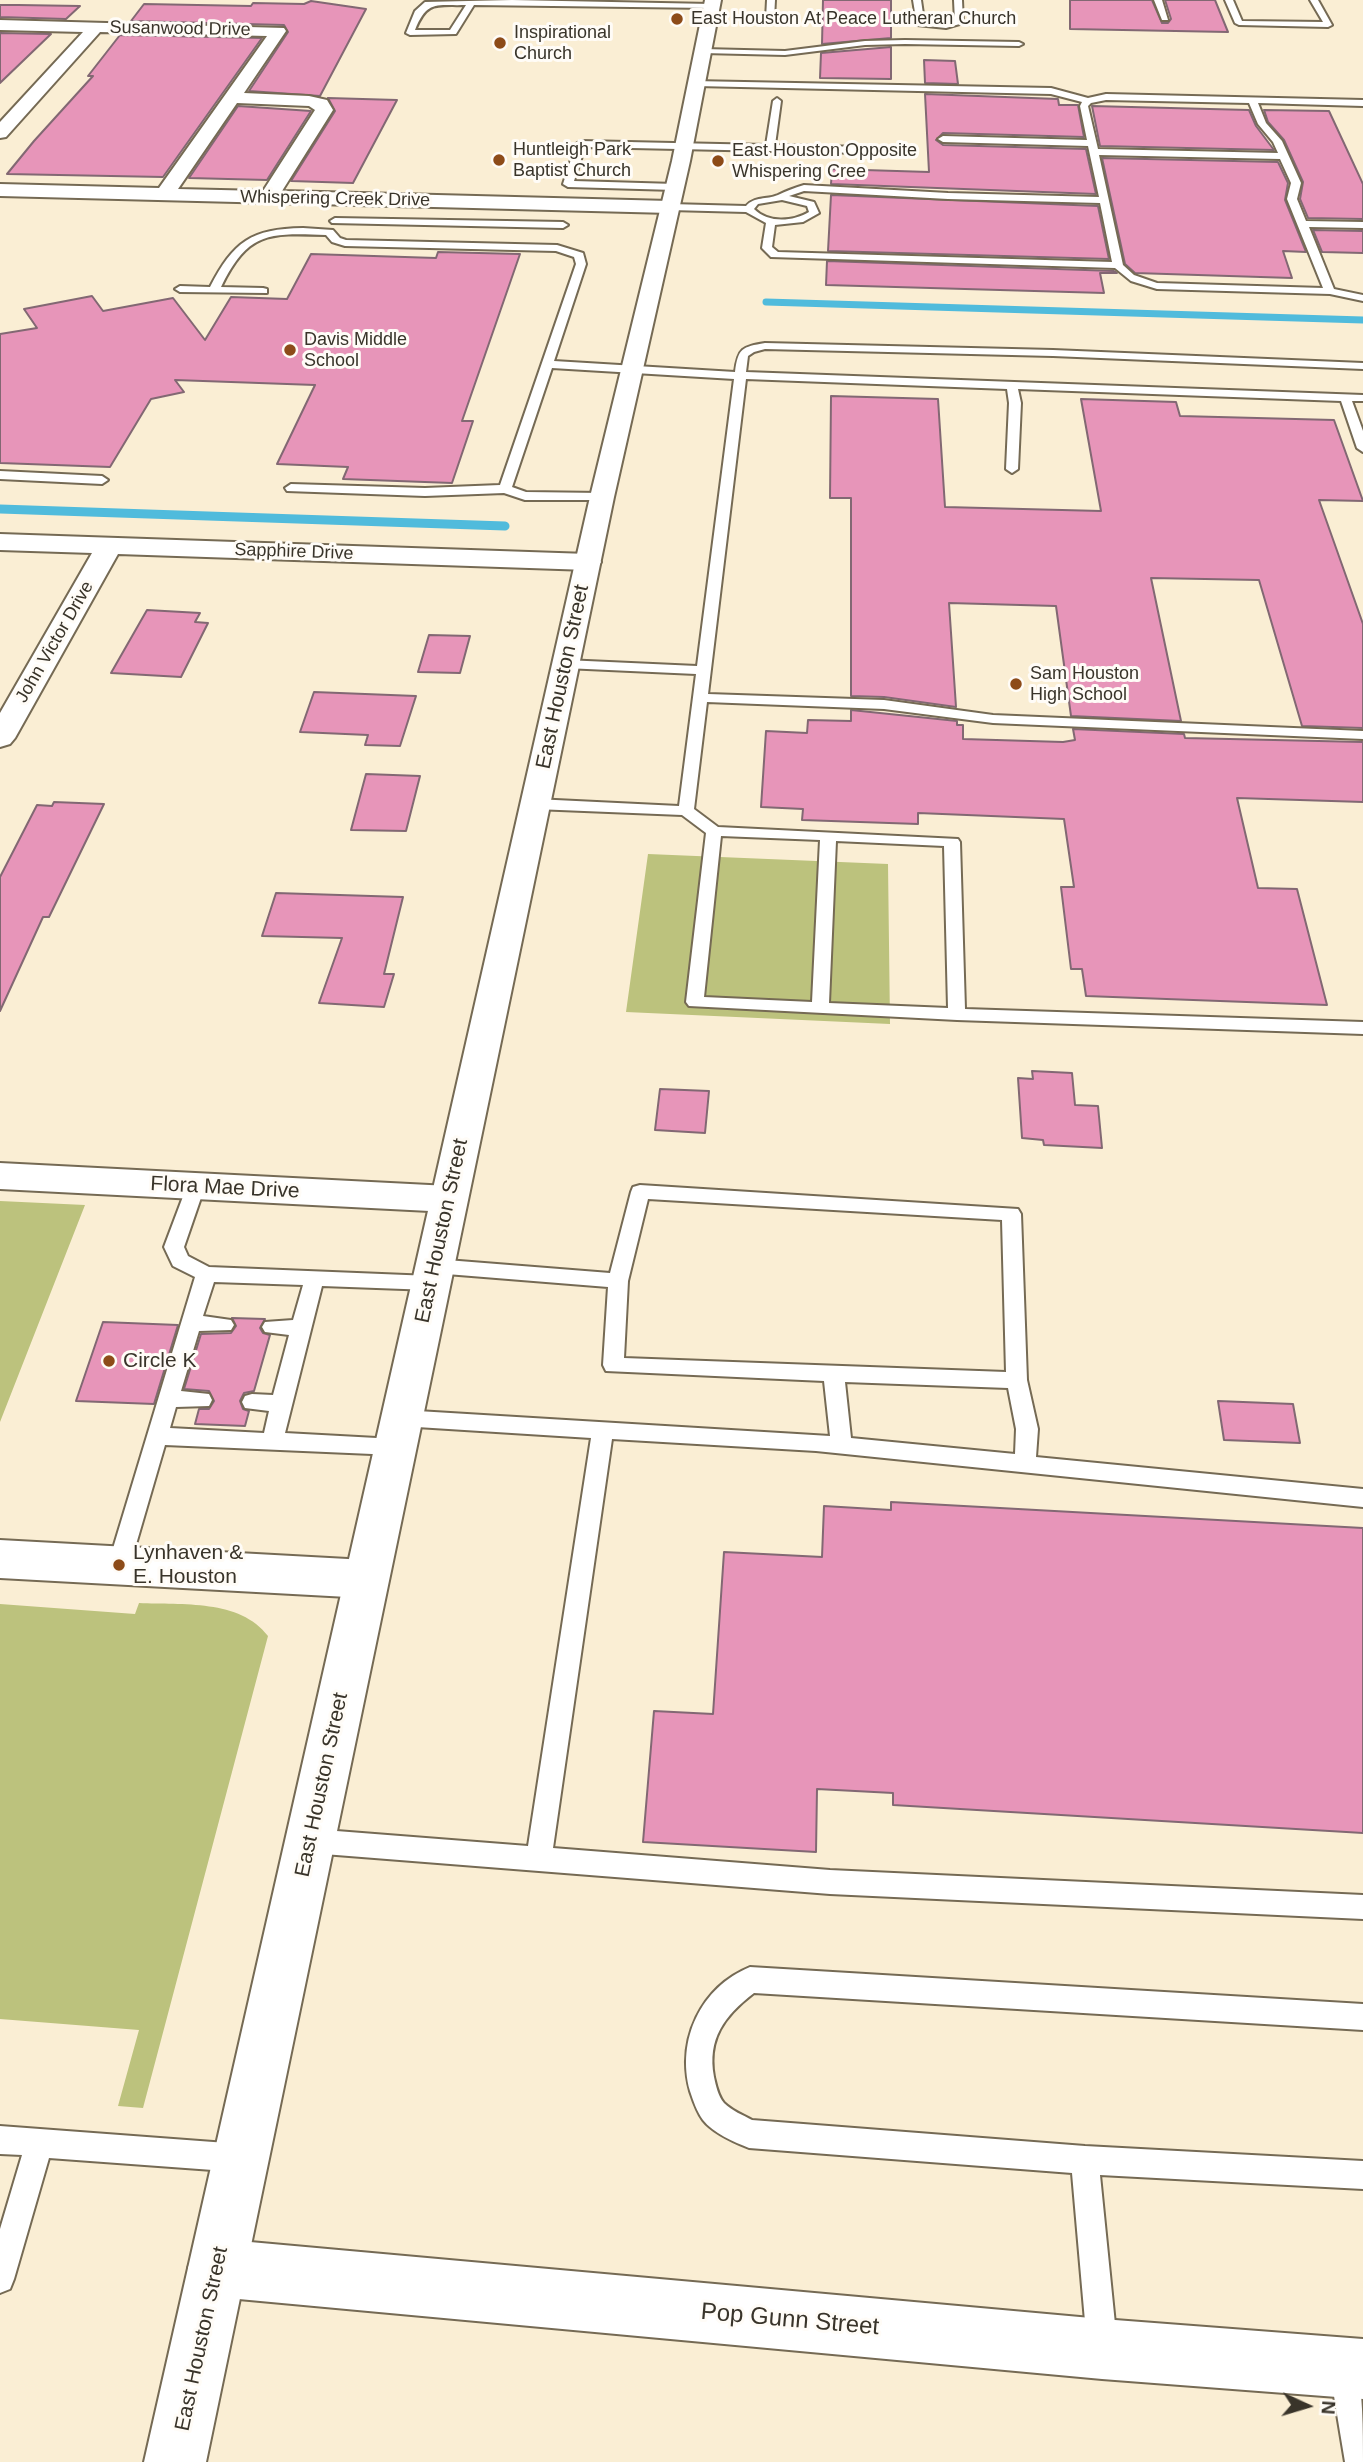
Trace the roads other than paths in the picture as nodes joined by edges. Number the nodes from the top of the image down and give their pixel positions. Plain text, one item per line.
1 (771, 0) edge
2 (917, 0) edge
3 (958, 0) edge
4 (1158, 0) edge
5 (1229, 0) edge
6 (1314, 0) edge
7 (471, 3) junction
8 (712, 3) edge
9 (1165, 18) dead end
10 (770, 19) dead end
11 (0, 25) edge
12 (96, 27) junction
13 (1019, 44) dead end
14 (703, 51) junction
15 (696, 83) junction
16 (231, 99) junction
17 (1088, 100) junction
18 (1253, 101) junction
19 (777, 102) dead end
20 (1363, 103) edge
21 (0, 133) edge
22 (943, 139) dead end
23 (684, 146) junction
24 (770, 148) junction
25 (1093, 148) junction
26 (864, 150) dead end
27 (1284, 156) junction
28 (0, 190) edge
29 (165, 194) junction
30 (784, 195) junction
31 (269, 197) junction
32 (672, 197) junction
33 (344, 199) junction
34 (1104, 200) junction
35 (569, 204) junction
36 (749, 209) junction
37 (335, 221) junction
38 (771, 221) junction
39 (1303, 224) junction
40 (563, 225) junction
41 (1363, 225) edge
42 (329, 232) junction
43 (557, 248) junction
44 (1118, 265) junction
45 (180, 289) dead end
46 (214, 290) junction
47 (263, 291) dead end
48 (1330, 291) junction
49 (1363, 298) edge
50 (547, 364) junction
51 (1363, 366) edge
52 (634, 371) junction
53 (740, 375) junction
54 (1253, 378) junction
55 (1013, 385) junction
56 (1345, 397) junction
57 (1363, 398) edge
58 (1363, 448) edge
59 (1013, 469) dead end
60 (0, 475) edge
61 (102, 480) dead end
62 (291, 488) dead end
63 (505, 489) junction
64 (602, 497) junction
65 (0, 542) edge
66 (109, 545) junction
67 (588, 562) junction
68 (565, 664) junction
69 (702, 670) junction
70 (700, 698) junction
71 (1363, 735) edge
72 (0, 738) edge
73 (535, 804) junction
74 (686, 811) junction
75 (714, 831) junction
76 (828, 836) junction
77 (820, 1007) junction
78 (957, 1014) junction
79 (1363, 1028) edge
80 (0, 1176) edge
81 (196, 1186) junction
82 (449, 1199) junction
83 (206, 1274) junction
84 (433, 1275) junction
85 (314, 1279) junction
86 (618, 1281) junction
87 (191, 1323) junction
88 (224, 1325) dead end
89 (272, 1327) dead end
90 (301, 1328) junction
91 (834, 1373) junction
92 (1017, 1380) junction
93 (168, 1399) junction
94 (202, 1400) dead end
95 (251, 1402) dead end
96 (282, 1404) junction
97 (603, 1430) junction
98 (398, 1432) junction
99 (157, 1436) junction
100 (272, 1441) junction
101 (841, 1445) junction
102 (1025, 1464) junction
103 (1363, 1498) edge
104 (0, 1559) edge
105 (119, 1565) junction
106 (366, 1578) junction
107 (310, 1841) junction
108 (539, 1858) junction
109 (1363, 1907) edge
110 (1363, 2017) edge
111 (0, 2140) edge
112 (39, 2143) junction
113 (241, 2158) junction
114 (1085, 2160) junction
115 (1363, 2175) edge
116 (217, 2269) junction
117 (0, 2279) edge
118 (1102, 2349) junction
119 (1354, 2368) edge
120 (174, 2462) edge
121 (1360, 2462) edge

1 - 10 lane
2 - 3 lane
4 - 9 lane
5 - 6 lane
7 - 7 lane
7 - 8 lane
8 - 14 street, East Houston Street
11 - 12 street, Susanwood Drive
12 - 16 street, Susanwood Drive
12 - 21 street
13 - 14 lane
14 - 15 street, East Houston Street
15 - 17 lane
15 - 23 street, East Houston Street
16 - 29 street, Susanwood Drive
16 - 31 street
17 - 18 lane
17 - 25 lane
18 - 20 lane
18 - 27 lane
19 - 24 lane
22 - 25 lane
23 - 24 lane
23 - 32 street, East Houston Street
23 - 32 lane
24 - 26 lane
25 - 27 lane
25 - 34 lane
27 - 39 lane
28 - 29 street, Whispering Creek Drive
29 - 31 street, Whispering Creek Drive
30 - 34 lane
30 - 36 lane
30 - 38 lane
31 - 33 street, Whispering Creek Drive
32 - 35 street, Whispering Creek Drive
32 - 36 lane
32 - 52 street, East Houston Street
33 - 35 street, Whispering Creek Drive
33 - 37 lane
34 - 44 lane
35 - 40 lane
36 - 38 lane
37 - 40 lane
37 - 42 lane
38 - 44 lane
39 - 41 lane
39 - 48 lane
40 - 43 lane
42 - 43 lane
42 - 46 lane
43 - 50 lane
44 - 48 lane
45 - 46 lane
46 - 47 lane
48 - 49 lane
50 - 52 lane
50 - 63 lane
51 - 54 lane
52 - 53 lane
52 - 64 street, East Houston Street
53 - 54 lane
53 - 55 lane
53 - 69 lane
54 - 55 lane
54 - 56 lane
55 - 59 lane
56 - 57 lane
56 - 58 lane
60 - 61 lane
62 - 63 lane
63 - 64 lane
64 - 67 street, East Houston Street
65 - 66 street, Sapphire Drive
66 - 67 street, Sapphire Drive
66 - 72 street, John Victor Drive
67 - 68 street, East Houston Street
68 - 69 lane
68 - 73 street, East Houston Street
69 - 70 lane
70 - 71 lane
70 - 74 lane
73 - 74 lane
73 - 82 street, East Houston Street
74 - 75 lane
75 - 76 lane
75 - 77 lane
76 - 77 lane
76 - 78 lane
77 - 78 lane
78 - 79 lane
80 - 81 street, Flora Mae Drive
81 - 82 street, Flora Mae Drive
81 - 83 lane
82 - 84 street, East Houston Street
83 - 85 lane
83 - 87 lane
84 - 85 lane
84 - 86 lane
84 - 98 street, East Houston Street
85 - 90 lane
86 - 91 lane
86 - 92 lane
87 - 88 lane
87 - 93 lane
89 - 90 lane
90 - 96 lane
91 - 92 lane
91 - 101 lane
92 - 102 lane
93 - 94 lane
93 - 99 lane
95 - 96 lane
96 - 100 lane
97 - 98 lane
97 - 101 lane
97 - 108 lane
98 - 100 lane
98 - 106 street, East Houston Street
99 - 100 lane
99 - 105 lane
101 - 102 lane
102 - 103 lane
104 - 105 street
105 - 106 street
106 - 107 street, East Houston Street
107 - 108 lane
107 - 113 street, East Houston Street
108 - 109 lane
110 - 114 lane
111 - 112 lane
112 - 113 lane
112 - 117 lane
113 - 116 street, East Houston Street
114 - 115 lane
114 - 118 lane
116 - 118 street, Pop Gunn Street
116 - 120 street, East Houston Street
118 - 119 street, Pop Gunn Street
119 - 121 lane

